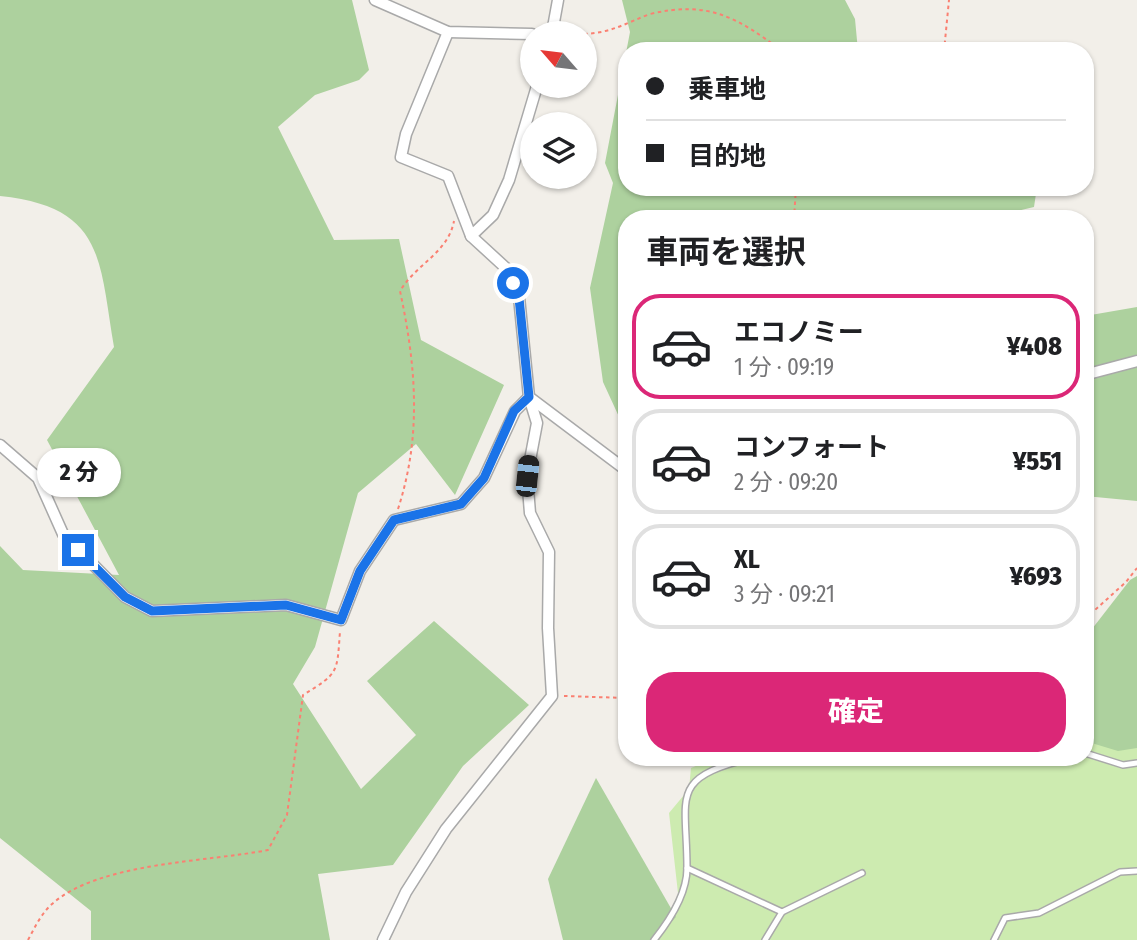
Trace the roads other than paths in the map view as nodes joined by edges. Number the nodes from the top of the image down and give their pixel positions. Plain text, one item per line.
1 (375, 0) edge
2 (558, 0) edge
3 (554, 21) edge
4 (449, 33) junction
5 (520, 34) edge
6 (533, 98) edge
7 (471, 236) junction
8 (1137, 361) edge
9 (1094, 372) edge
10 (529, 397) junction
11 (0, 445) edge
12 (618, 464) edge
13 (1094, 756) edge
14 (1137, 763) edge
15 (726, 766) edge
16 (687, 868) junction
17 (1137, 871) edge
18 (862, 873) dead end
19 (782, 912) junction
20 (383, 940) edge
21 (654, 940) edge
22 (765, 940) edge
23 (994, 940) edge

1 - 4 street
2 - 3 street
4 - 5 street
4 - 7 street
6 - 7 street
7 - 10 street
8 - 9 street
10 - 11 street
10 - 12 street
10 - 20 street
13 - 14 lane
15 - 16 lane
16 - 19 lane
16 - 21 lane
17 - 23 lane
18 - 19 lane
19 - 22 lane

